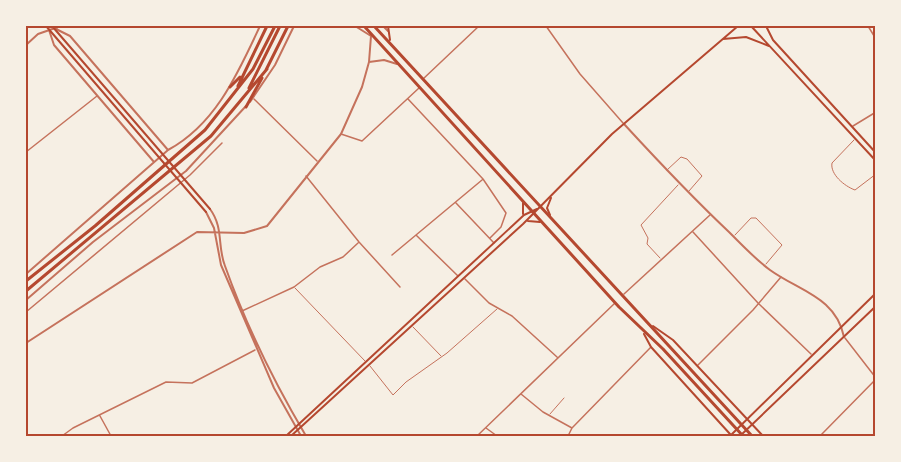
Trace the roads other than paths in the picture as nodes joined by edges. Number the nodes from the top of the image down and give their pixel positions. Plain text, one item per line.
1 (46, 26) edge
2 (61, 26) edge
3 (260, 26) edge
4 (267, 26) edge
5 (275, 26) edge
6 (280, 26) edge
7 (288, 26) edge
8 (294, 26) edge
9 (356, 26) edge
10 (374, 26) edge
11 (383, 26) edge
12 (387, 26) edge
13 (478, 26) edge
14 (546, 26) edge
15 (736, 26) edge
16 (752, 26) edge
17 (766, 26) edge
18 (868, 26) edge
19 (53, 27) edge
20 (365, 27) edge
21 (50, 30) junction
22 (388, 31) junction
23 (371, 36) junction
24 (876, 39) edge
25 (390, 40) junction
26 (720, 40) junction
27 (26, 45) edge
28 (771, 47) junction
29 (369, 62) junction
30 (397, 64) junction
31 (85, 68) junction
32 (267, 69) junction
33 (242, 75) junction
34 (423, 79) junction
35 (230, 87) junction
36 (420, 88) junction
37 (236, 90) junction
38 (246, 95) junction
39 (98, 96) junction
40 (254, 99) junction
41 (408, 99) junction
42 (246, 107) junction
43 (876, 112) edge
44 (624, 124) junction
45 (852, 127) junction
46 (341, 134) junction
47 (856, 139) junction
48 (222, 143) dead end
49 (168, 150) junction
50 (26, 152) edge
51 (876, 153) edge
52 (317, 161) junction
53 (876, 161) edge
54 (154, 162) junction
55 (667, 170) junction
56 (876, 174) edge
57 (306, 176) junction
58 (483, 179) junction
59 (680, 183) junction
60 (688, 192) junction
61 (553, 195) junction
62 (522, 200) junction
63 (456, 202) junction
64 (540, 208) junction
65 (210, 209) joint
66 (206, 212) joint
67 (533, 212) junction
68 (711, 214) junction
69 (550, 215) junction
70 (519, 220) junction
71 (542, 222) junction
72 (523, 224) junction
73 (216, 232) junction
74 (221, 232) junction
75 (692, 232) junction
76 (416, 235) junction
77 (734, 237) junction
78 (490, 238) junction
79 (359, 242) junction
80 (495, 243) junction
81 (392, 255) dead end
82 (662, 259) junction
83 (765, 266) junction
84 (26, 274) edge
85 (459, 276) junction
86 (781, 277) junction
87 (464, 279) junction
88 (26, 281) edge
89 (294, 287) junction
90 (400, 287) dead end
91 (26, 291) edge
92 (876, 292) edge
93 (624, 294) junction
94 (26, 300) edge
95 (615, 302) junction
96 (758, 303) junction
97 (876, 306) edge
98 (498, 309) junction
99 (242, 311) junction
100 (26, 312) edge
101 (841, 324) junction
102 (653, 326) junction
103 (413, 327) junction
104 (644, 334) junction
105 (844, 337) junction
106 (26, 343) edge
107 (651, 347) junction
108 (257, 349) junction
109 (811, 354) junction
110 (441, 356) junction
111 (558, 357) junction
112 (366, 362) junction
113 (370, 366) junction
114 (697, 366) junction
115 (876, 378) edge
116 (520, 394) junction
117 (564, 398) dead end
118 (549, 415) junction
119 (99, 416) junction
120 (747, 419) junction
121 (752, 424) junction
122 (299, 428) junction
123 (486, 428) junction
124 (572, 428) junction
125 (62, 436) edge
126 (111, 436) edge
127 (286, 436) edge
128 (291, 436) edge
129 (302, 436) edge
130 (306, 436) edge
131 (477, 436) edge
132 (497, 436) edge
133 (568, 436) edge
134 (731, 436) edge
135 (742, 436) edge
136 (752, 436) edge
137 (763, 436) edge
138 (820, 436) edge

1 - 21 main road
2 - 19 street
3 - 35 street
4 - 33 main road
5 - 37 main road
6 - 38 main road
7 - 32 main road
8 - 40 street
9 - 23 street
10 - 25 main road
11 - 22 street
12 - 22 main road
13 - 34 street
14 - 44 street
15 - 26 main road
16 - 28 main road
17 - 45 main road
18 - 24 street
19 - 21 street
19 - 31 main road
19 - 49 street
20 - 23 main road
21 - 27 street
21 - 31 main road
21 - 39 street
22 - 25 main road
23 - 29 street
23 - 30 main road
25 - 34 main road
26 - 28 main road
26 - 44 main road
28 - 47 main road
29 - 30 street
29 - 46 street
30 - 36 main road
31 - 65 main road
31 - 66 main road
32 - 38 main road
32 - 42 main road
33 - 35 main road
33 - 37 main road
34 - 64 main road
35 - 49 street
36 - 41 street
36 - 62 main road
37 - 88 main road
38 - 91 main road
39 - 50 street
39 - 54 street
40 - 42 street
40 - 52 street
41 - 46 street
41 - 58 street
42 - 94 street
43 - 45 street
44 - 55 street
44 - 61 main road
45 - 51 main road
46 - 52 street
47 - 53 main road
47 - 56 lane
48 - 100 street
49 - 54 street
52 - 57 street
54 - 84 street
55 - 59 street
55 - 60 lane
57 - 74 street
57 - 79 street
58 - 63 street
58 - 78 street
59 - 60 street
59 - 82 lane
60 - 68 street
61 - 64 main road
61 - 69 main road
62 - 67 main road
62 - 70 main road
63 - 76 street
63 - 78 street
64 - 67 main road
64 - 69 main road
65 - 74 street
66 - 73 street
67 - 70 main road
67 - 71 main road
67 - 72 main road
68 - 75 street
68 - 77 street
69 - 93 main road
70 - 80 main road
71 - 72 main road
71 - 95 main road
72 - 87 main road
73 - 74 street
73 - 99 street
73 - 106 street
74 - 99 street
75 - 82 street
75 - 96 street
76 - 81 street
76 - 85 street
77 - 83 street
77 - 83 lane
78 - 80 street
79 - 89 street
79 - 90 street
80 - 85 main road
82 - 93 street
83 - 86 street
85 - 112 main road
86 - 96 street
86 - 101 street
87 - 98 street
87 - 103 main road
89 - 99 street
89 - 112 lane
92 - 101 main road
93 - 102 main road
95 - 104 main road
95 - 111 street
96 - 109 street
96 - 114 street
97 - 105 main road
98 - 110 lane
98 - 111 street
99 - 108 street
99 - 122 street
101 - 105 street
101 - 109 main road
102 - 114 main road
102 - 136 main road
103 - 110 lane
103 - 113 main road
104 - 107 main road
104 - 135 main road
105 - 115 street
105 - 121 main road
107 - 124 street
107 - 134 main road
108 - 119 street
108 - 122 street
109 - 120 main road
110 - 113 lane
111 - 116 street
112 - 122 main road
113 - 122 main road
114 - 120 main road
115 - 138 street
116 - 118 street
116 - 123 street
117 - 118 lane
118 - 124 street
119 - 125 street
119 - 126 street
120 - 121 main road
120 - 134 main road
121 - 135 main road
121 - 137 main road
122 - 127 main road
122 - 128 main road
122 - 129 street
122 - 130 street
123 - 131 street
123 - 132 street
124 - 133 street

